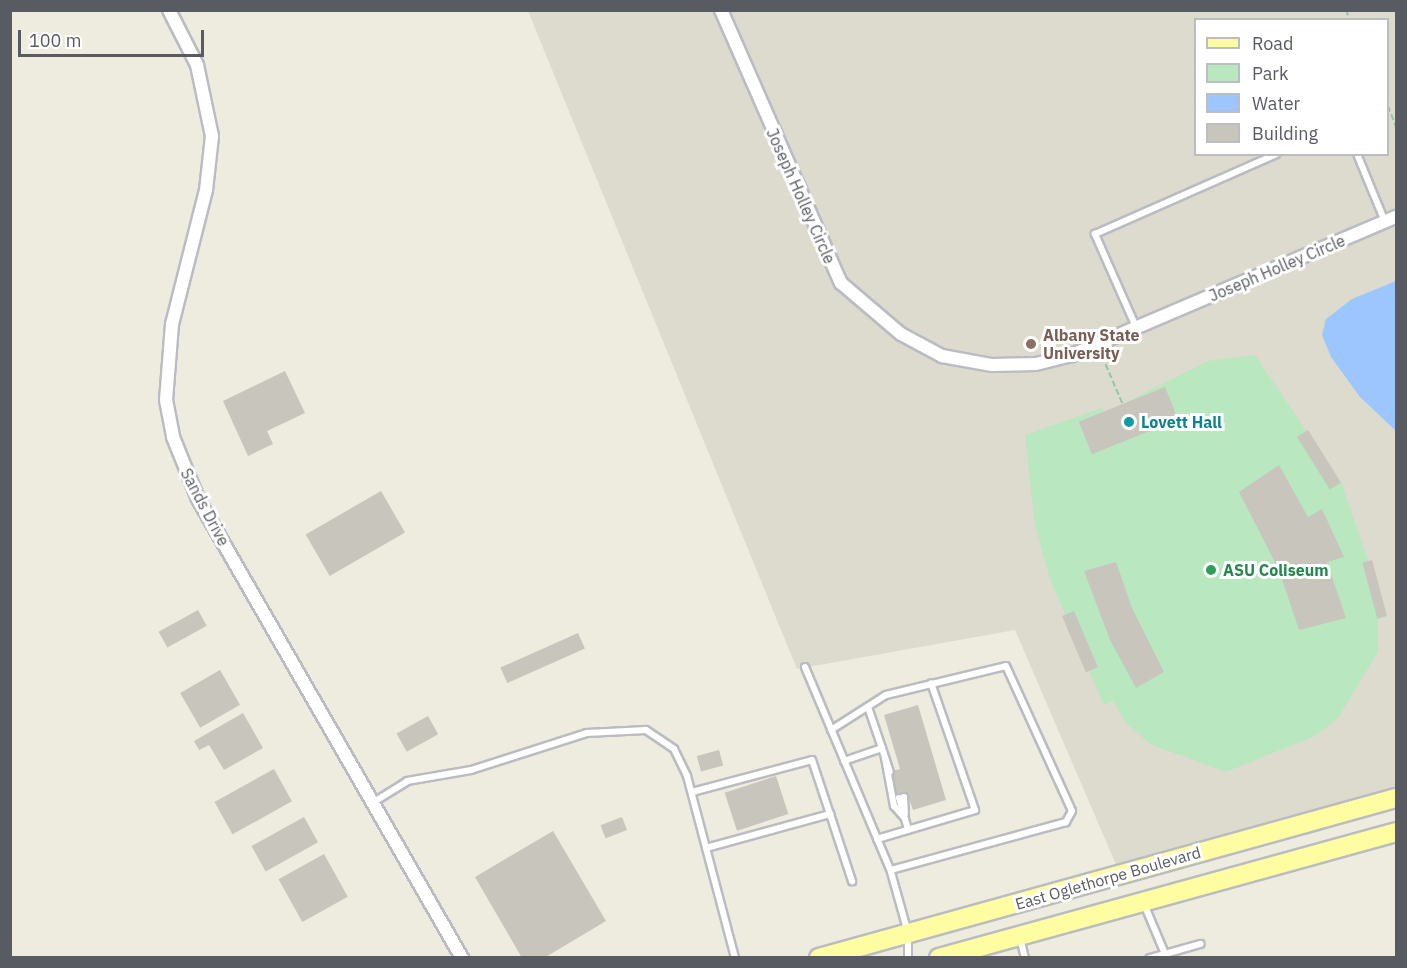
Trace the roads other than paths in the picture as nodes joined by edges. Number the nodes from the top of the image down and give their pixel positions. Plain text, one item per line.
1 (169, 10) edge
2 (721, 10) edge
3 (1271, 156) edge
4 (1358, 156) edge
5 (1390, 219) edge
6 (1136, 327) junction
7 (805, 667) dead end
8 (931, 683) junction
9 (868, 707) junction
10 (831, 730) junction
11 (882, 748) junction
12 (885, 758) junction
13 (844, 761) junction
14 (892, 771) dead end
15 (692, 792) junction
16 (901, 798) dead end
17 (1396, 798) edge
18 (374, 802) junction
19 (830, 814) junction
20 (904, 817) junction
21 (908, 830) junction
22 (1396, 832) edge
23 (877, 839) junction
24 (706, 848) junction
25 (890, 870) junction
26 (852, 881) dead end
27 (1143, 901) junction
28 (908, 933) junction
29 (1019, 936) junction
30 (1201, 944) dead end
31 (1164, 954) junction
32 (462, 957) edge
33 (735, 957) edge
34 (819, 957) edge
35 (908, 957) edge
36 (939, 957) edge
37 (1025, 957) edge
38 (1150, 957) edge

1 - 18 street, Sands Drive
2 - 6 street, Joseph Holley Circle
3 - 6 lane
4 - 5 lane
5 - 6 street, Joseph Holley Circle
7 - 10 lane
8 - 9 lane
8 - 21 lane
8 - 25 lane
9 - 10 lane
9 - 11 lane
10 - 13 lane
11 - 12 lane
11 - 13 lane
12 - 14 lane
12 - 20 lane
13 - 23 lane
15 - 18 lane
15 - 19 lane
15 - 24 lane
16 - 20 lane
17 - 28 main road, East Oglethorpe Boulevard
18 - 32 street, Sands Drive
19 - 24 lane
19 - 26 lane
20 - 21 lane
21 - 23 lane
22 - 27 main road, East Oglethorpe Boulevard
23 - 25 lane
24 - 33 lane
25 - 28 lane
27 - 29 main road, East Oglethorpe Boulevard
27 - 31 lane
28 - 34 main road, East Oglethorpe Boulevard
28 - 35 lane
29 - 36 main road, East Oglethorpe Boulevard
29 - 37 lane
30 - 31 lane
31 - 38 lane

